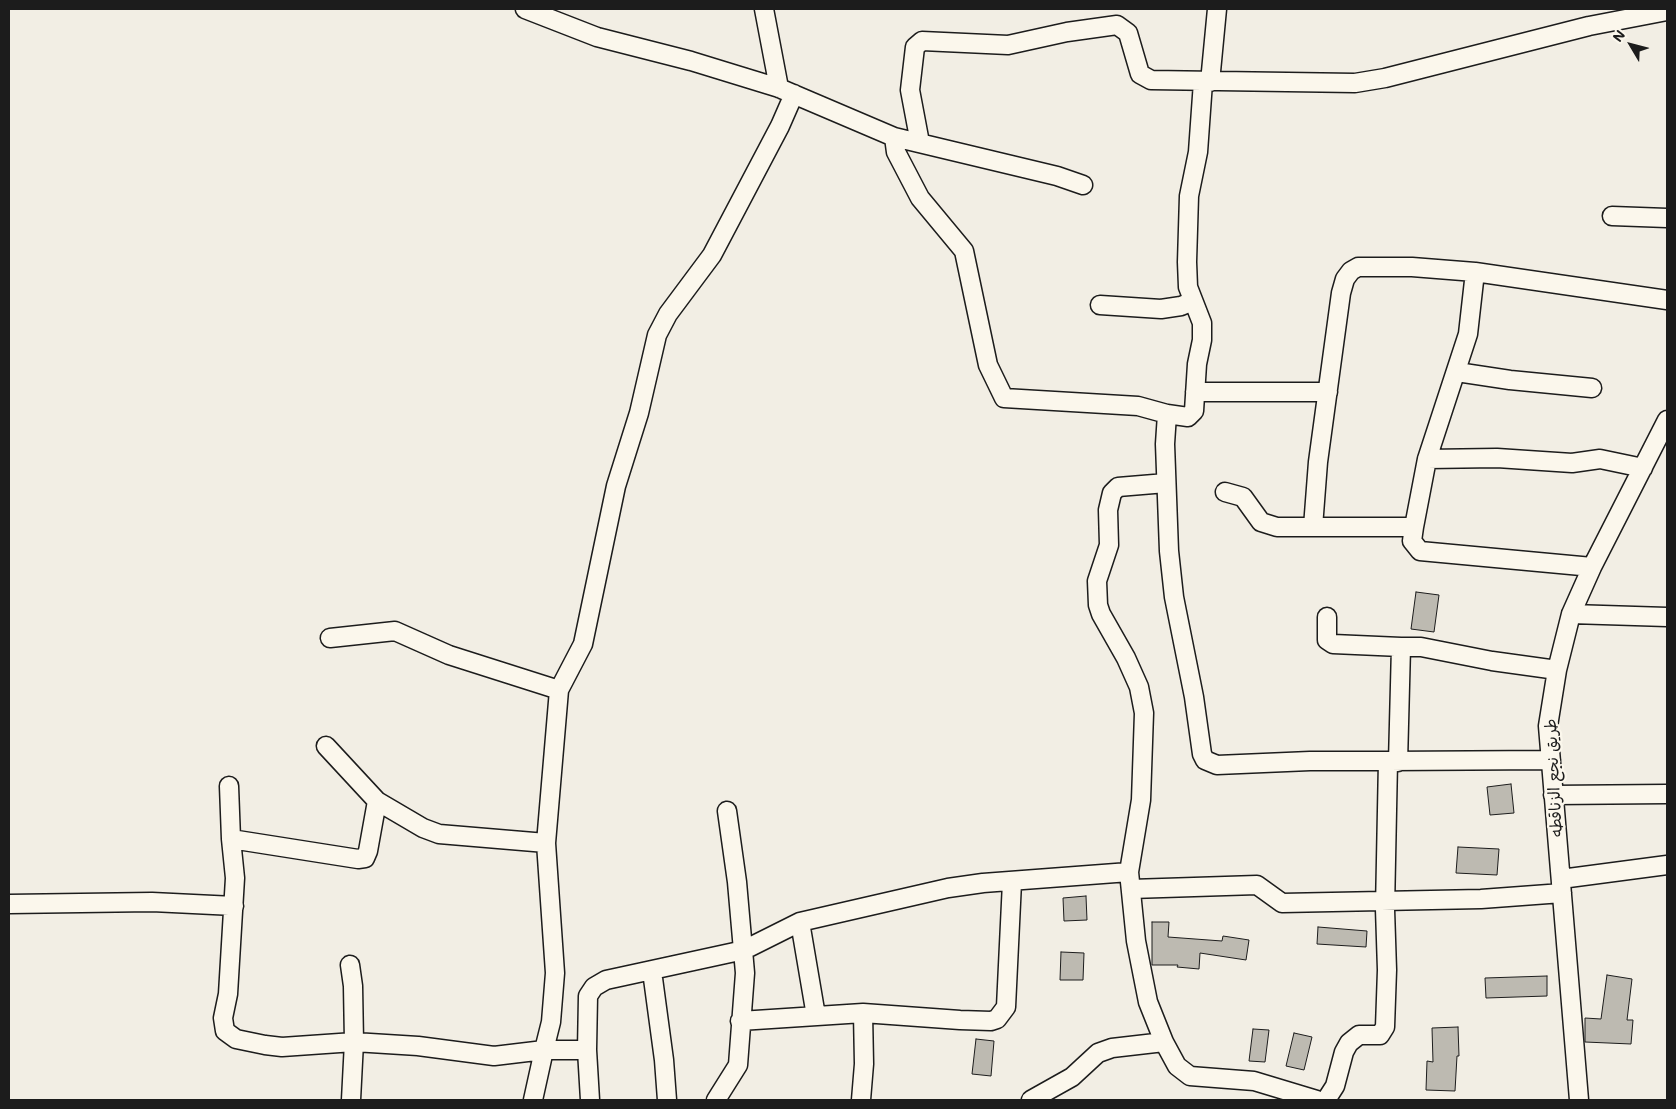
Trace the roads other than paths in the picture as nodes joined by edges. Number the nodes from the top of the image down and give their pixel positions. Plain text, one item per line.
1 (525, 9) edge
2 (764, 9) edge
3 (1217, 9) edge
4 (1667, 11) edge
5 (1207, 82) junction
6 (786, 91) junction
7 (894, 136) junction
8 (920, 143) junction
9 (1083, 185) dead end
10 (1612, 216) dead end
11 (1667, 218) edge
12 (1475, 272) junction
13 (1667, 300) edge
14 (1193, 301) junction
15 (1100, 304) dead end
16 (1456, 372) junction
17 (1592, 388) dead end
18 (1195, 392) junction
19 (1328, 392) junction
20 (1167, 414) junction
21 (1667, 420) edge
22 (1427, 459) junction
23 (1643, 468) junction
24 (1166, 483) junction
25 (1225, 492) dead end
26 (1414, 526) junction
27 (1313, 527) junction
28 (1592, 567) junction
29 (1571, 614) junction
30 (1327, 617) dead end
31 (1667, 617) edge
32 (330, 638) dead end
33 (1401, 647) junction
34 (1557, 670) junction
35 (559, 690) junction
36 (326, 746) dead end
37 (1551, 760) junction
38 (1393, 761) junction
39 (229, 786) dead end
40 (1667, 794) edge
41 (1553, 795) junction
42 (377, 801) junction
43 (727, 811) dead end
44 (231, 839) junction
45 (546, 843) junction
46 (1667, 864) edge
47 (1130, 881) junction
48 (1012, 882) junction
49 (1562, 886) junction
50 (1386, 900) junction
51 (9, 904) edge
52 (234, 906) junction
53 (800, 922) junction
54 (744, 950) junction
55 (350, 965) dead end
56 (652, 971) junction
57 (863, 1013) junction
58 (816, 1016) junction
59 (740, 1021) junction
60 (354, 1042) junction
61 (1164, 1042) junction
62 (544, 1050) junction
63 (587, 1050) junction
64 (351, 1100) edge
65 (533, 1100) edge
66 (590, 1100) edge
67 (667, 1100) edge
68 (716, 1100) edge
69 (861, 1100) edge
70 (1031, 1100) edge
71 (1317, 1100) edge
72 (1326, 1100) edge
73 (1579, 1100) edge

1 - 6 street
2 - 6 street
3 - 5 street
4 - 5 street
5 - 8 street
5 - 14 street
6 - 7 street
6 - 35 street
7 - 8 street
7 - 20 street
8 - 9 street
10 - 11 street
12 - 13 street
12 - 16 street
12 - 19 street
14 - 15 street
14 - 18 street
16 - 17 street
16 - 22 street
18 - 19 street
18 - 20 street
19 - 27 street
20 - 24 street
21 - 23 street, طريق نجع الزناقطه
22 - 23 street
22 - 26 street
23 - 28 street, طريق نجع الزناقطه
24 - 38 street
24 - 47 street
25 - 27 street
26 - 27 street
26 - 28 street
28 - 29 street, طريق نجع الزناقطه
29 - 31 street
29 - 34 street, طريق نجع الزناقطه
30 - 33 street
32 - 35 street
33 - 34 street
33 - 38 street
34 - 37 street, طريق نجع الزناقطه
35 - 45 street
36 - 42 street
37 - 38 street
37 - 41 street, طريق نجع الزناقطه
38 - 50 street
39 - 44 street
40 - 41 street
41 - 49 street, طريق نجع الزناقطه
42 - 44 street
42 - 45 street
43 - 54 street
44 - 52 street
45 - 62 street
46 - 49 street
47 - 48 street
47 - 50 street
47 - 61 street
48 - 53 street
48 - 57 street
49 - 50 street
49 - 73 street, طريق نجع الزناقطه
50 - 72 street
51 - 52 street
52 - 60 street
53 - 54 street
53 - 58 street
54 - 56 street
54 - 59 street
55 - 60 street
56 - 63 street
56 - 67 street
57 - 58 street
57 - 69 street
58 - 59 street
59 - 68 street
60 - 62 street
60 - 64 street
61 - 70 street
61 - 71 street
62 - 63 street
62 - 65 street
63 - 66 street

